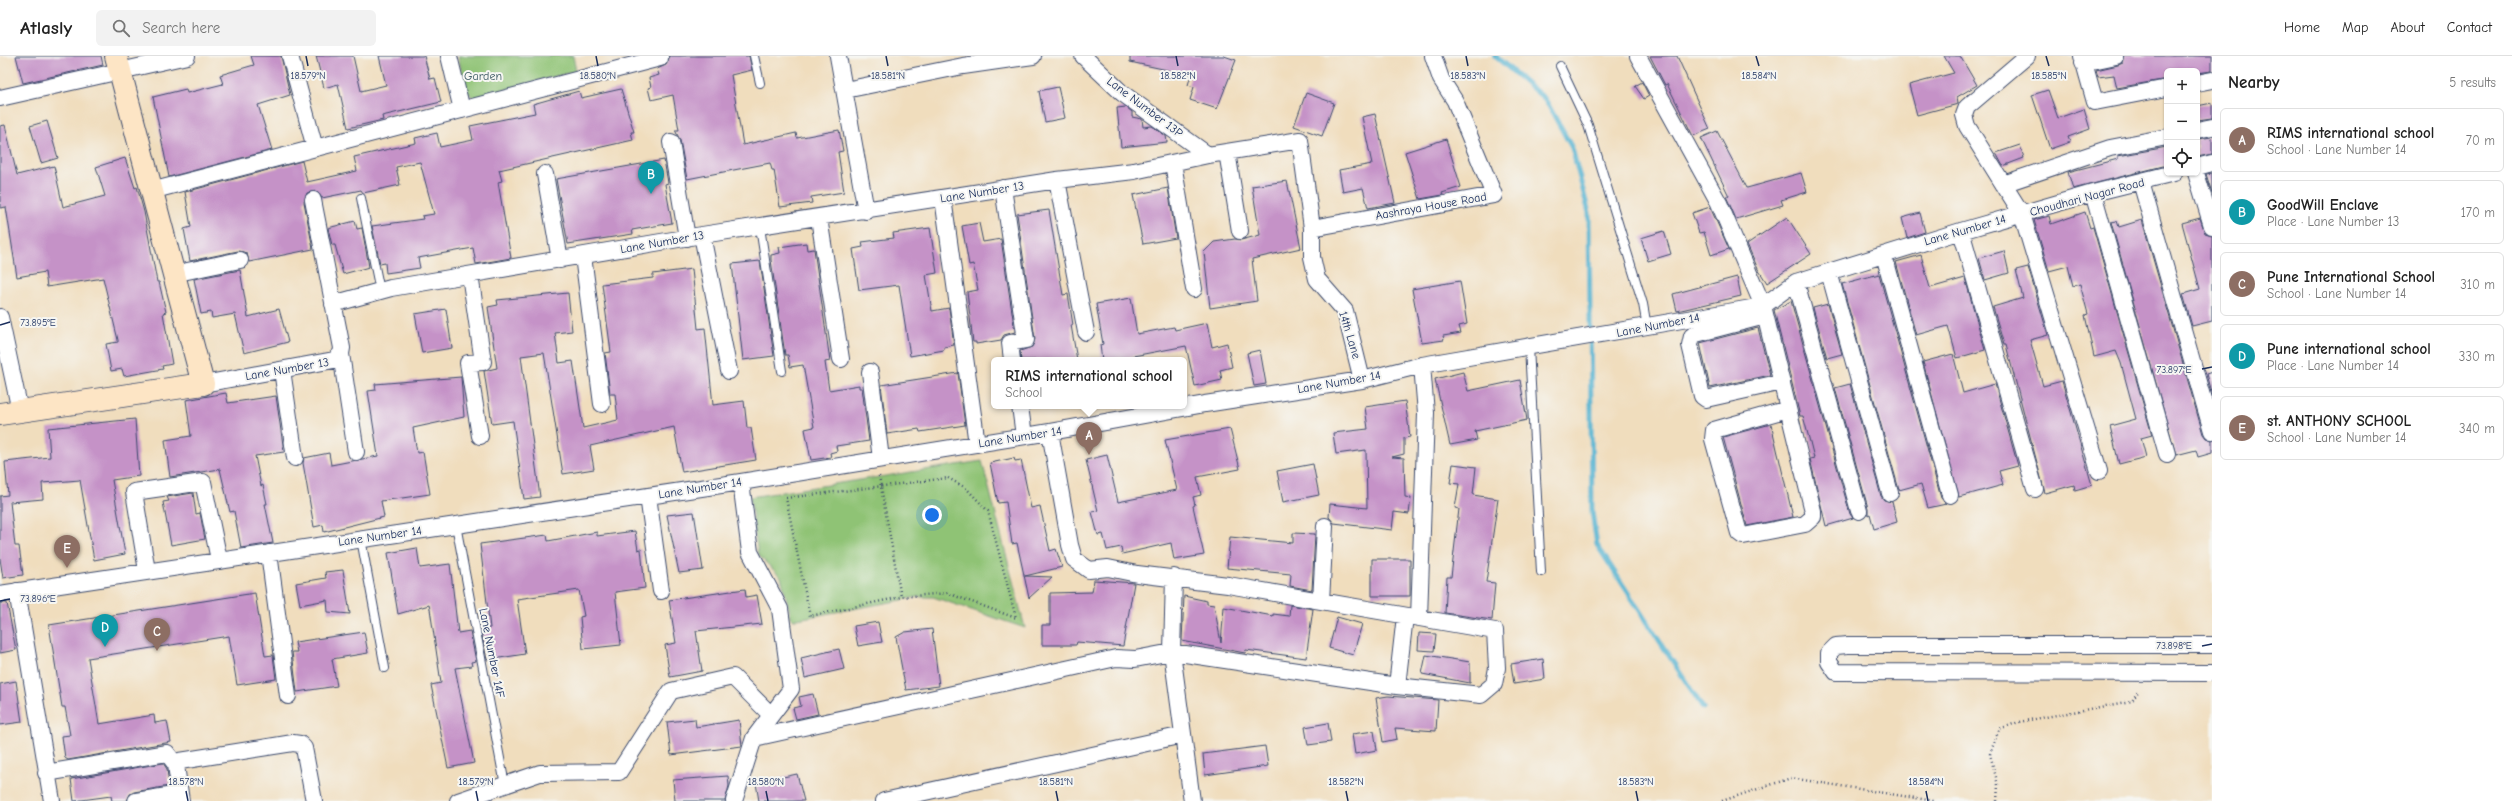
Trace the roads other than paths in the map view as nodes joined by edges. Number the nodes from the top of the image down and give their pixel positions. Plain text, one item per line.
1 (187, 56) edge
2 (290, 56) edge
3 (449, 56) edge
4 (660, 56) edge
5 (754, 56) edge
6 (838, 56) edge
7 (1033, 56) edge
8 (1083, 56) edge
9 (1433, 56) edge
10 (1638, 56) edge
11 (2027, 56) edge
12 (2116, 56) edge
13 (2082, 59) edge
14 (118, 64) edge
15 (1560, 66) dead end
16 (2212, 80) edge
17 (2200, 82) edge
18 (760, 83) dead end
19 (2164, 89) edge
20 (845, 90) junction
21 (0, 98) edge
22 (462, 110) junction
23 (2212, 127) edge
24 (2200, 129) edge
25 (2164, 138) edge
26 (671, 142) dead end
27 (315, 148) junction
28 (1227, 152) junction
29 (1208, 155) junction
30 (1173, 163) junction
31 (2212, 163) edge
32 (2200, 166) edge
33 (545, 174) dead end
34 (2164, 176) edge
35 (2197, 176) edge
36 (1057, 180) junction
37 (2141, 182) junction
38 (2003, 184) junction
39 (1003, 188) junction
40 (151, 191) junction
41 (2093, 193) junction
42 (361, 198) dead end
43 (943, 198) junction
44 (314, 200) dead end
45 (866, 211) junction
46 (2022, 214) junction
47 (819, 218) junction
48 (2212, 226) edge
49 (760, 227) junction
50 (1312, 228) junction
51 (1961, 231) junction
52 (1240, 232) dead end
53 (695, 237) junction
54 (1884, 255) junction
55 (583, 256) junction
56 (240, 260) dead end
57 (560, 260) junction
58 (1829, 272) junction
59 (173, 274) junction
60 (470, 275) junction
61 (1796, 282) junction
62 (1194, 288) dead end
63 (380, 291) junction
64 (333, 304) junction
65 (1764, 311) junction
66 (0, 317) edge
67 (1647, 327) junction
68 (1086, 332) dead end
69 (1529, 347) junction
70 (341, 354) junction
71 (1012, 357) edge
72 (841, 359) dead end
73 (1422, 365) junction
74 (282, 370) junction
75 (729, 371) dead end
76 (782, 371) dead end
77 (870, 372) dead end
78 (1362, 380) junction
79 (1782, 382) junction
80 (203, 384) junction
81 (602, 404) dead end
82 (1187, 407) edge
83 (1020, 409) edge
84 (1176, 409) edge
85 (1788, 409) junction
86 (10, 412) edge
87 (2212, 431) edge
88 (1050, 432) junction
89 (480, 436) dead end
90 (1024, 436) junction
91 (978, 444) junction
92 (356, 452) dead end
93 (2167, 454) dead end
94 (295, 458) dead end
95 (879, 460) junction
96 (2099, 471) dead end
97 (741, 482) junction
98 (2036, 489) dead end
99 (1890, 493) dead end
100 (1950, 495) dead end
101 (648, 496) junction
102 (1859, 511) dead end
103 (456, 525) junction
104 (1325, 526) dead end
105 (361, 539) junction
106 (269, 553) junction
107 (219, 560) junction
108 (147, 572) junction
109 (1541, 572) dead end
110 (1174, 577) junction
111 (17, 591) junction
112 (661, 591) dead end
113 (0, 594) edge
114 (1321, 601) junction
115 (1412, 617) junction
116 (2212, 645) edge
117 (1172, 652) junction
118 (385, 668) dead end
119 (2212, 673) edge
120 (1397, 686) junction
121 (288, 696) dead end
122 (770, 714) junction
123 (1182, 735) junction
124 (754, 738) junction
125 (176, 766) junction
126 (46, 773) junction
127 (505, 785) junction
128 (180, 798) edge
129 (52, 801) edge
130 (136, 801) edge
131 (314, 801) edge
132 (458, 801) edge
133 (734, 801) edge
134 (884, 801) edge
135 (1192, 801) edge

1 - 14 street
2 - 27 street
3 - 22 street
4 - 22 street
5 - 18 lane
6 - 20 street
7 - 20 street
8 - 29 street, Lane Number 13P
9 - 50 street, Aashraya House Road
10 - 65 street
11 - 38 street
12 - 13 street
13 - 19 street
14 - 21 street
14 - 40 street
15 - 67 lane
16 - 17 street
20 - 45 street
22 - 27 street
23 - 24 street
25 - 38 street
26 - 53 street
27 - 40 street
28 - 29 street, Lane Number 13
28 - 50 street, Lane Number 13
28 - 52 street
29 - 30 street, Lane Number 13
30 - 36 street, Lane Number 13
30 - 62 street
31 - 32 street
33 - 57 street
34 - 37 street, Choudhari Nagar Road
35 - 48 street
36 - 39 street, Lane Number 13
36 - 68 street
37 - 41 street, Choudhari Nagar Road
37 - 87 street
38 - 46 street
39 - 43 street, Lane Number 13
39 - 71 street
40 - 59 street
41 - 46 street, Choudhari Nagar Road
41 - 93 street
42 - 63 lane
43 - 45 street, Lane Number 13
43 - 91 street
44 - 64 street
45 - 47 street, Lane Number 13
46 - 51 street, Lane Number 14
46 - 96 street
47 - 49 street, Lane Number 13
47 - 72 street
49 - 53 street, Lane Number 13
49 - 76 lane
50 - 78 street, 14th Lane
51 - 54 street, Lane Number 14
51 - 98 street
53 - 55 street, Lane Number 13
53 - 75 street
54 - 58 street, Lane Number 14
54 - 100 street
55 - 57 street, Lane Number 13
55 - 81 street
56 - 59 street
57 - 60 street, Lane Number 13
58 - 61 street, Lane Number 14
58 - 99 street
59 - 80 street
60 - 63 street, Lane Number 13
60 - 89 street
61 - 65 street, Lane Number 14
61 - 102 street
63 - 64 street, Lane Number 13
64 - 70 street, Lane Number 13
65 - 67 street, Lane Number 14
65 - 79 street
65 - 79 street
66 - 86 street
67 - 69 street, Lane Number 14
69 - 73 street, Lane Number 14
69 - 109 lane
70 - 74 street, Lane Number 13
70 - 92 street
73 - 78 street, Lane Number 14
73 - 115 street
74 - 80 street, Lane Number 13
74 - 94 street
77 - 95 street
78 - 82 street, Lane Number 14
79 - 85 street
80 - 86 street, Lane Number 13
83 - 90 street
84 - 88 street, Lane Number 14
85 - 85 street
88 - 90 street, Lane Number 14
88 - 110 street
90 - 91 street, Lane Number 14
91 - 95 street, Lane Number 14
95 - 97 street, Lane Number 14
97 - 101 street, Lane Number 14
97 - 122 street
101 - 103 street, Lane Number 14
101 - 112 street
103 - 105 street, Lane Number 14
103 - 127 lane, Lane Number 14F
104 - 114 street
105 - 106 street, Lane Number 14
105 - 118 lane
106 - 107 street, Lane Number 14
106 - 121 street
107 - 108 street, Lane Number 14
107 - 108 street
108 - 111 street, Lane Number 14
110 - 114 street
110 - 117 street
111 - 113 street, Lane Number 14
111 - 126 street
114 - 115 street
115 - 120 street
115 - 120 street
116 - 119 street
117 - 120 street
117 - 123 street
117 - 124 street
122 - 124 street
122 - 127 street
123 - 134 street
123 - 135 street
124 - 133 street
125 - 126 street
125 - 128 street
125 - 131 street
126 - 129 street
127 - 132 street
128 - 130 street

